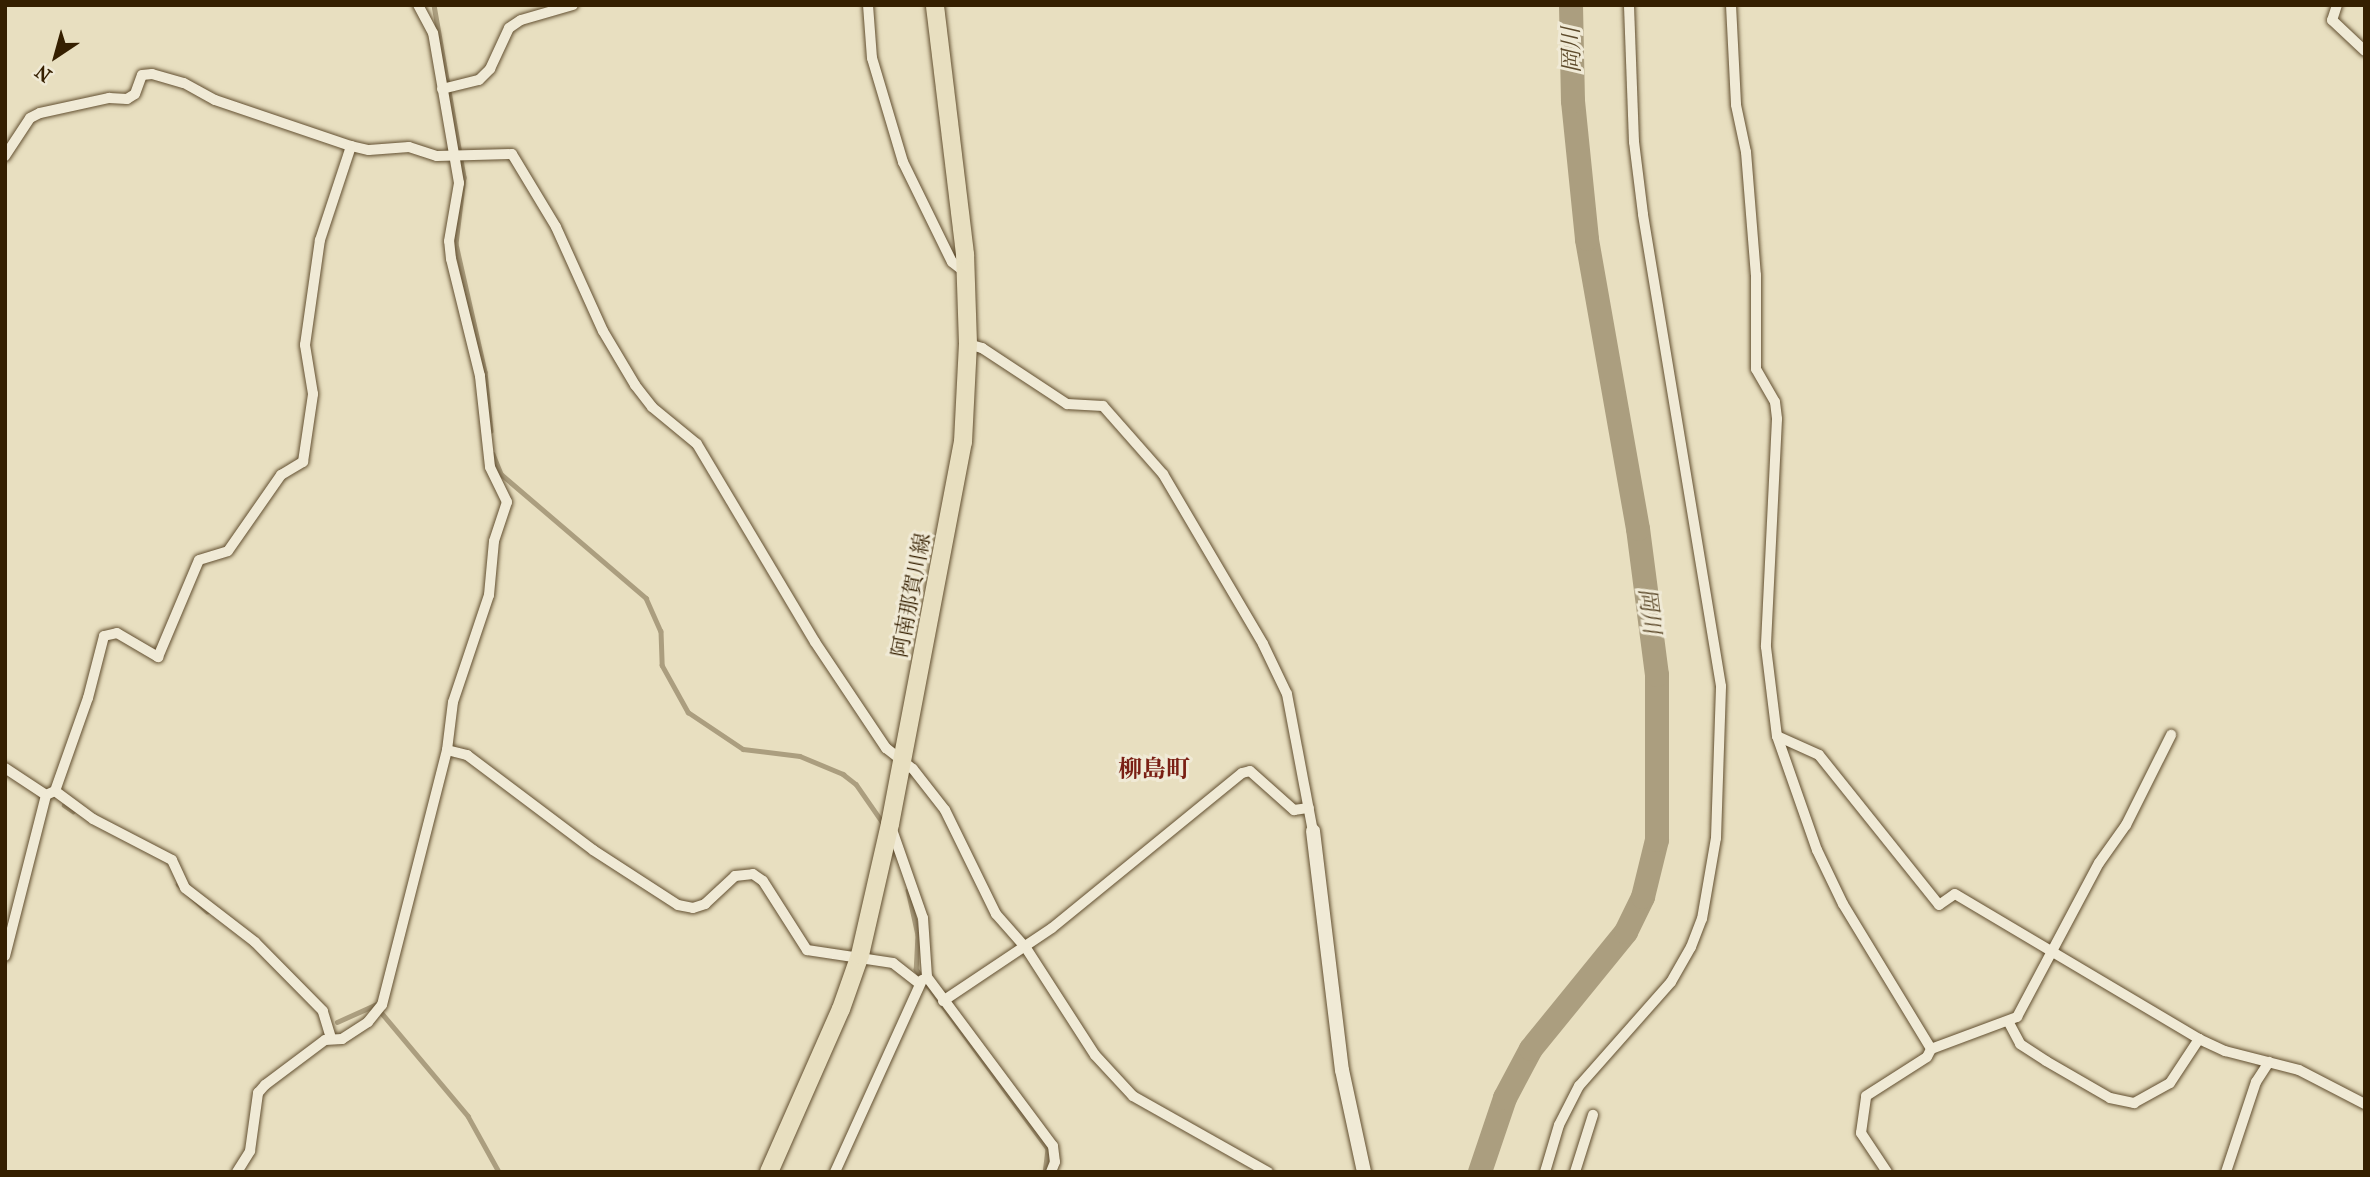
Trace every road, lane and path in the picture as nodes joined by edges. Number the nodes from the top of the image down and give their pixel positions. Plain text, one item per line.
1 (418, 5) edge
2 (573, 5) edge
3 (868, 5) edge
4 (935, 5) edge
5 (1629, 5) edge
6 (1731, 5) edge
7 (2337, 5) edge
8 (2365, 51) edge
9 (448, 88) junction
10 (351, 146) junction
11 (458, 155) junction
12 (5, 156) edge
13 (966, 273) junction
14 (968, 344) junction
15 (2171, 735) dead end
16 (1776, 736) junction
17 (447, 750) junction
18 (903, 761) junction
19 (5, 768) edge
20 (51, 793) junction
21 (1309, 808) junction
22 (890, 824) junction
23 (1313, 831) joint
24 (1026, 948) junction
25 (2049, 951) junction
26 (860, 955) junction
27 (5, 956) edge
28 (923, 980) junction
29 (943, 1001) junction
30 (2008, 1021) junction
31 (331, 1038) junction
32 (2199, 1038) junction
33 (1931, 1049) junction
34 (2269, 1062) junction
35 (2365, 1104) edge
36 (1593, 1115) dead end
37 (1577, 1171) edge
38 (237, 1172) edge
39 (769, 1172) edge
40 (835, 1172) edge
41 (1051, 1172) edge
42 (1268, 1172) edge
43 (1364, 1172) edge
44 (1545, 1172) edge
45 (1887, 1172) edge
46 (2226, 1172) edge

1 - 9 street
2 - 9 street
3 - 13 street
4 - 13 main road, 阿南那賀川線
5 - 44 street
6 - 16 street
7 - 8 street
9 - 11 street
10 - 11 street
10 - 12 street
10 - 20 street
11 - 17 street
11 - 18 street
13 - 14 main road, 阿南那賀川線
14 - 18 main road, 阿南那賀川線
14 - 21 street
15 - 25 street
16 - 25 street
16 - 33 street
17 - 26 street
17 - 31 street
18 - 22 main road, 阿南那賀川線
18 - 24 street
19 - 20 street
20 - 27 street
20 - 31 street
21 - 23 street
21 - 24 street
22 - 26 main road, 阿南那賀川線
22 - 28 street
23 - 43 street
24 - 29 street
24 - 42 street
25 - 30 street
25 - 32 street
26 - 28 street
26 - 39 main road, 阿南那賀川線
28 - 29 street
28 - 40 street
29 - 41 street
30 - 32 street
30 - 33 street
31 - 38 street
32 - 34 street
33 - 45 street
34 - 35 street
34 - 46 street
36 - 37 street

